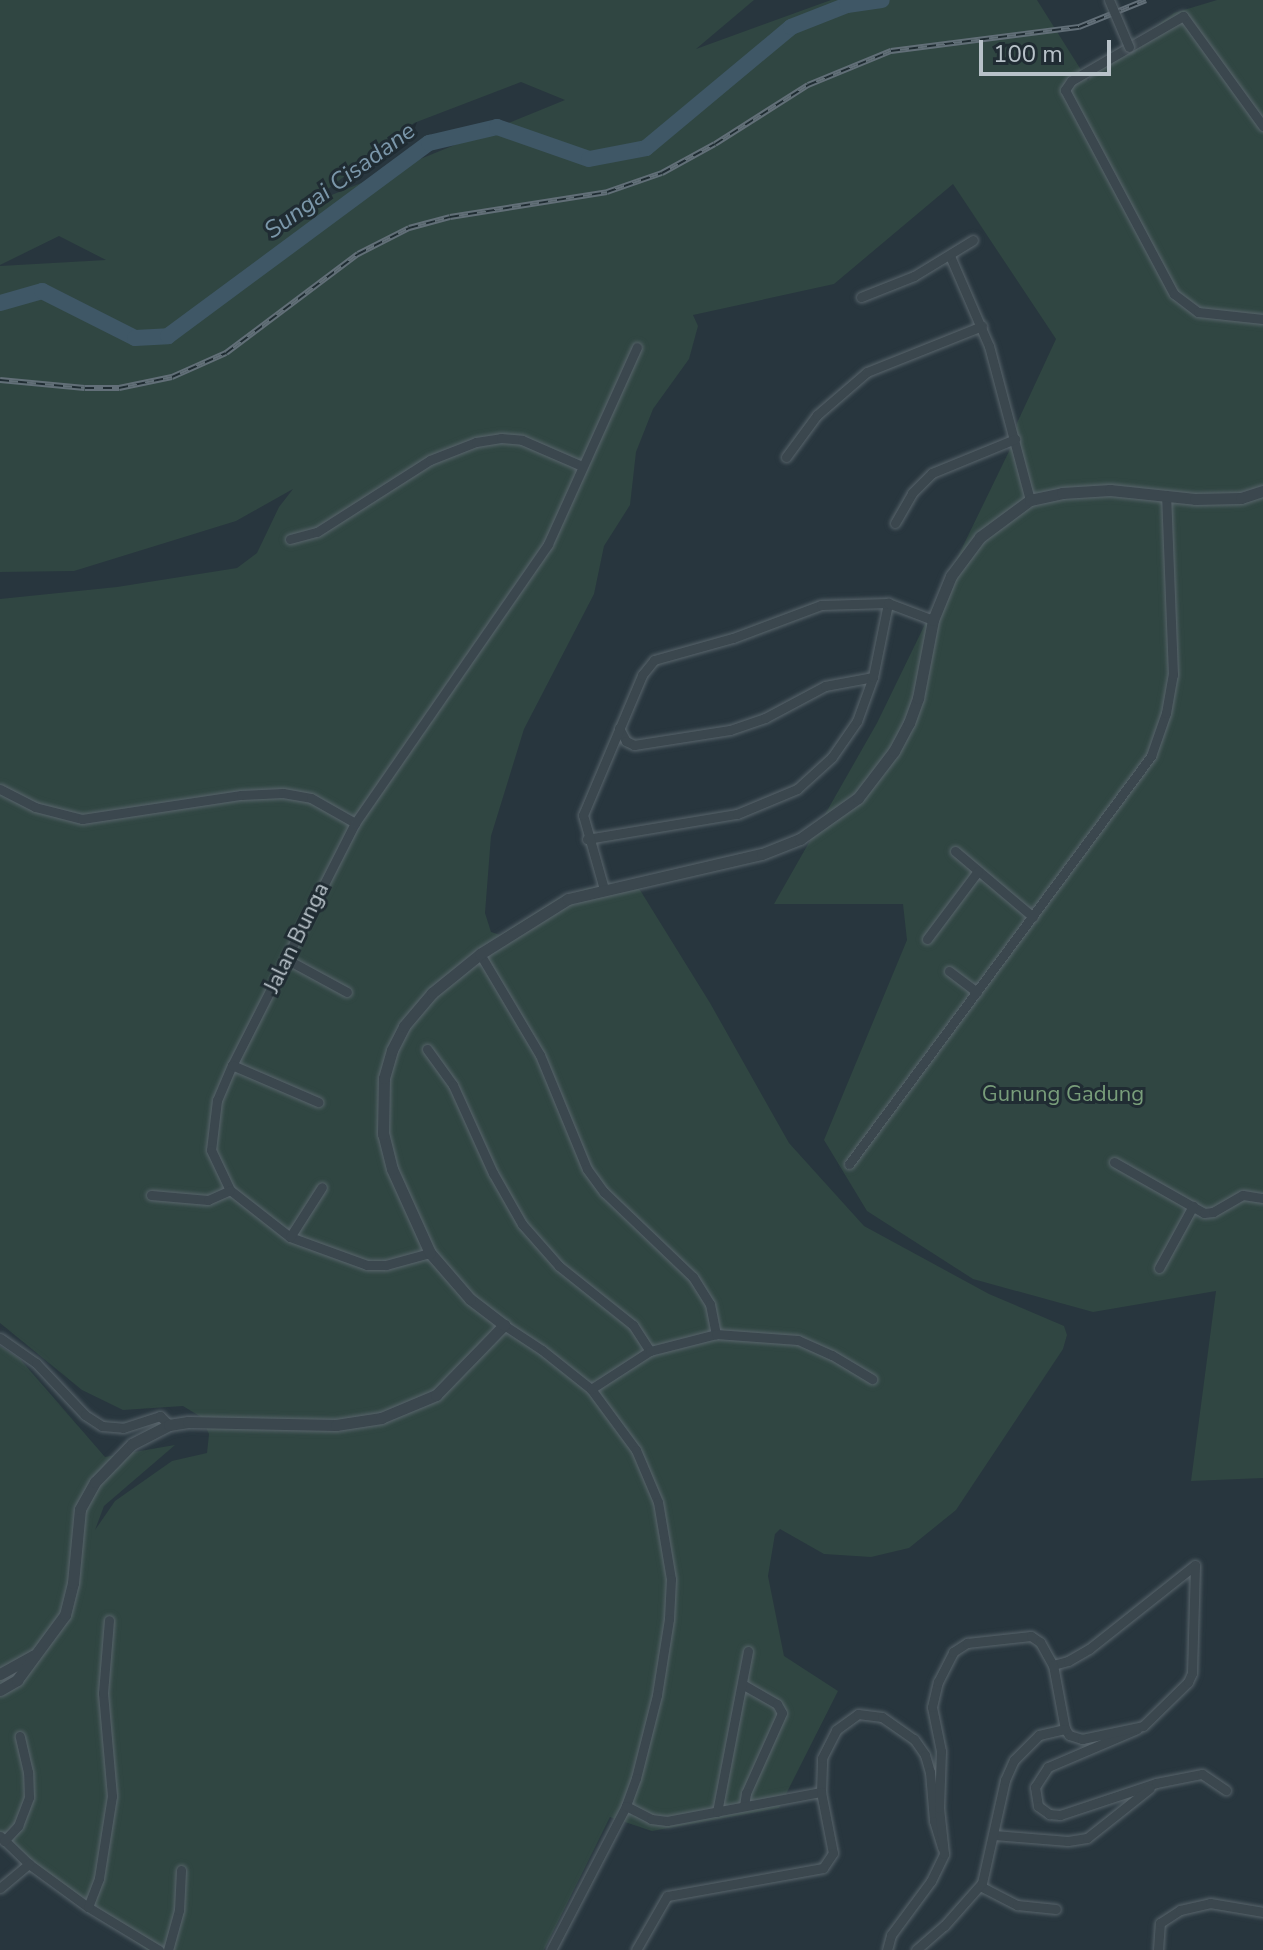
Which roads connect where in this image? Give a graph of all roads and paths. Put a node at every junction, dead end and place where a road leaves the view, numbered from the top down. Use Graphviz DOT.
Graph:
graph roads {
  1 [pos="1109,0"];
  2 [pos="1129,47"];
  3 [pos="1263,126"];
  4 [pos="973,240"];
  5 [pos="950,256"];
  6 [pos="861,297"];
  7 [pos="1263,319"];
  8 [pos="982,326"];
  9 [pos="637,347"];
  10 [pos="1015,439"];
  11 [pos="786,457"];
  12 [pos="582,466"];
  13 [pos="1263,491"];
  14 [pos="1166,495"];
  15 [pos="1030,500"];
  16 [pos="895,523"];
  17 [pos="290,539"];
  18 [pos="888,603"];
  19 [pos="933,620"];
  20 [pos="873,677"];
  21 [pos="619,728"];
  22 [pos="0,789"];
  23 [pos="355,823"];
  24 [pos="587,839"];
  25 [pos="955,851"];
  26 [pos="978,871"];
  27 [pos="604,889"];
  28 [pos="1033,917"];
  29 [pos="927,939"];
  30 [pos="480,954"];
  31 [pos="288,960"];
  32 [pos="949,971"];
  33 [pos="347,992"];
  34 [pos="977,992"];
  35 [pos="427,1049"];
  36 [pos="232,1065"];
  37 [pos="318,1102"];
  38 [pos="1114,1162"];
  39 [pos="849,1164"];
  40 [pos="322,1187"];
  41 [pos="230,1190"];
  42 [pos="151,1195"];
  43 [pos="1263,1198"];
  44 [pos="1193,1206"];
  45 [pos="290,1237"];
  46 [pos="430,1253"];
  47 [pos="1159,1268"];
  48 [pos="504,1325"];
  49 [pos="716,1334"];
  50 [pos="0,1338"];
  51 [pos="650,1351"];
  52 [pos="872,1379"];
  53 [pos="591,1389"];
  54 [pos="169,1425"];
  55 [pos="109,1620"];
  56 [pos="748,1651"];
  57 [pos="34,1656"];
  58 [pos="1053,1665"];
  59 [pos="0,1674"];
  60 [pos="742,1684"];
  61 [pos="0,1690"];
  62 [pos="1143,1726"];
  63 [pos="1065,1729"];
  64 [pos="20,1736"];
  65 [pos="1156,1783"];
  66 [pos="1226,1790"];
  67 [pos="821,1792"];
  68 [pos="626,1806"];
  69 [pos="744,1806"];
  70 [pos="717,1812"];
  71 [pos="994,1835"];
  72 [pos="2,1838"];
  73 [pos="944,1854"];
  74 [pos="29,1864"];
  75 [pos="181,1870"];
  76 [pos="980,1886"];
  77 [pos="0,1888"];
  78 [pos="88,1907"];
  79 [pos="1056,1909"];
  80 [pos="1263,1912"];
  81 [pos="159,1950"];
  82 [pos="168,1950"];
  83 [pos="551,1950"];
  84 [pos="636,1950"];
  85 [pos="887,1950"];
  86 [pos="916,1950"];
  87 [pos="1158,1950"];
  1 -- 2 [label="street, bridge"];
  2 -- 3 [label="street"];
  2 -- 7 [label="street"];
  4 -- 5 [label="street"];
  5 -- 6 [label="street"];
  5 -- 8 [label="street"];
  8 -- 10 [label="street"];
  8 -- 11 [label="street"];
  9 -- 12 [label="street, Jalan Bunga"];
  10 -- 15 [label="street"];
  10 -- 16 [label="street"];
  12 -- 17 [label="street"];
  12 -- 23 [label="street, Jalan Bunga"];
  13 -- 14 [label="street"];
  14 -- 15 [label="street"];
  14 -- 28 [label="street"];
  15 -- 19 [label="street"];
  18 -- 19 [label="street"];
  18 -- 20 [label="street"];
  18 -- 21 [label="street"];
  19 -- 27 [label="street"];
  20 -- 21 [label="street"];
  20 -- 24 [label="street"];
  21 -- 24 [label="street"];
  22 -- 23 [label="street"];
  23 -- 31 [label="street, Jalan Bunga"];
  24 -- 27 [label="street"];
  25 -- 26 [label="street"];
  26 -- 28 [label="street"];
  26 -- 29 [label="street"];
  27 -- 30 [label="street"];
  28 -- 34 [label="street"];
  30 -- 46 [label="street"];
  30 -- 49 [label="street"];
  31 -- 33 [label="street"];
  31 -- 36 [label="street, Jalan Bunga"];
  32 -- 34 [label="street"];
  34 -- 39 [label="street"];
  35 -- 51 [label="street"];
  36 -- 37 [label="street"];
  36 -- 41 [label="street, Jalan Bunga"];
  38 -- 44 [label="street"];
  40 -- 45 [label="street"];
  41 -- 42 [label="street"];
  41 -- 45 [label="street, Jalan Bunga"];
  43 -- 44 [label="street"];
  44 -- 47 [label="street"];
  45 -- 46 [label="street, Jalan Bunga"];
  46 -- 48 [label="street"];
  48 -- 53 [label="street"];
  48 -- 54 [label="street"];
  49 -- 51 [label="street"];
  49 -- 52 [label="street"];
  50 -- 54 [label="street"];
  51 -- 53 [label="street"];
  53 -- 68 [label="street"];
  54 -- 57 [label="street"];
  55 -- 78 [label="street"];
  56 -- 60 [label="street"];
  57 -- 59 [label="street"];
  57 -- 61 [label="street"];
  58 -- 62 [label="street"];
  58 -- 63 [label="street"];
  58 -- 73 [label="street"];
  60 -- 69 [label="street"];
  60 -- 70 [label="street"];
  62 -- 63 [label="street"];
  62 -- 65 [label="street"];
  63 -- 71 [label="street"];
  64 -- 72 [label="street"];
  65 -- 66 [label="street"];
  65 -- 71 [label="street"];
  67 -- 69 [label="street"];
  67 -- 73 [label="street"];
  67 -- 84 [label="street"];
  68 -- 70 [label="street"];
  68 -- 83 [label="street"];
  69 -- 70 [label="street"];
  71 -- 76 [label="street"];
  72 -- 74 [label="street"];
  73 -- 85 [label="street"];
  74 -- 77 [label="street"];
  74 -- 78 [label="street"];
  75 -- 82 [label="street"];
  76 -- 79 [label="street"];
  76 -- 86 [label="street"];
  78 -- 81 [label="street"];
  80 -- 87 [label="street"];
}
